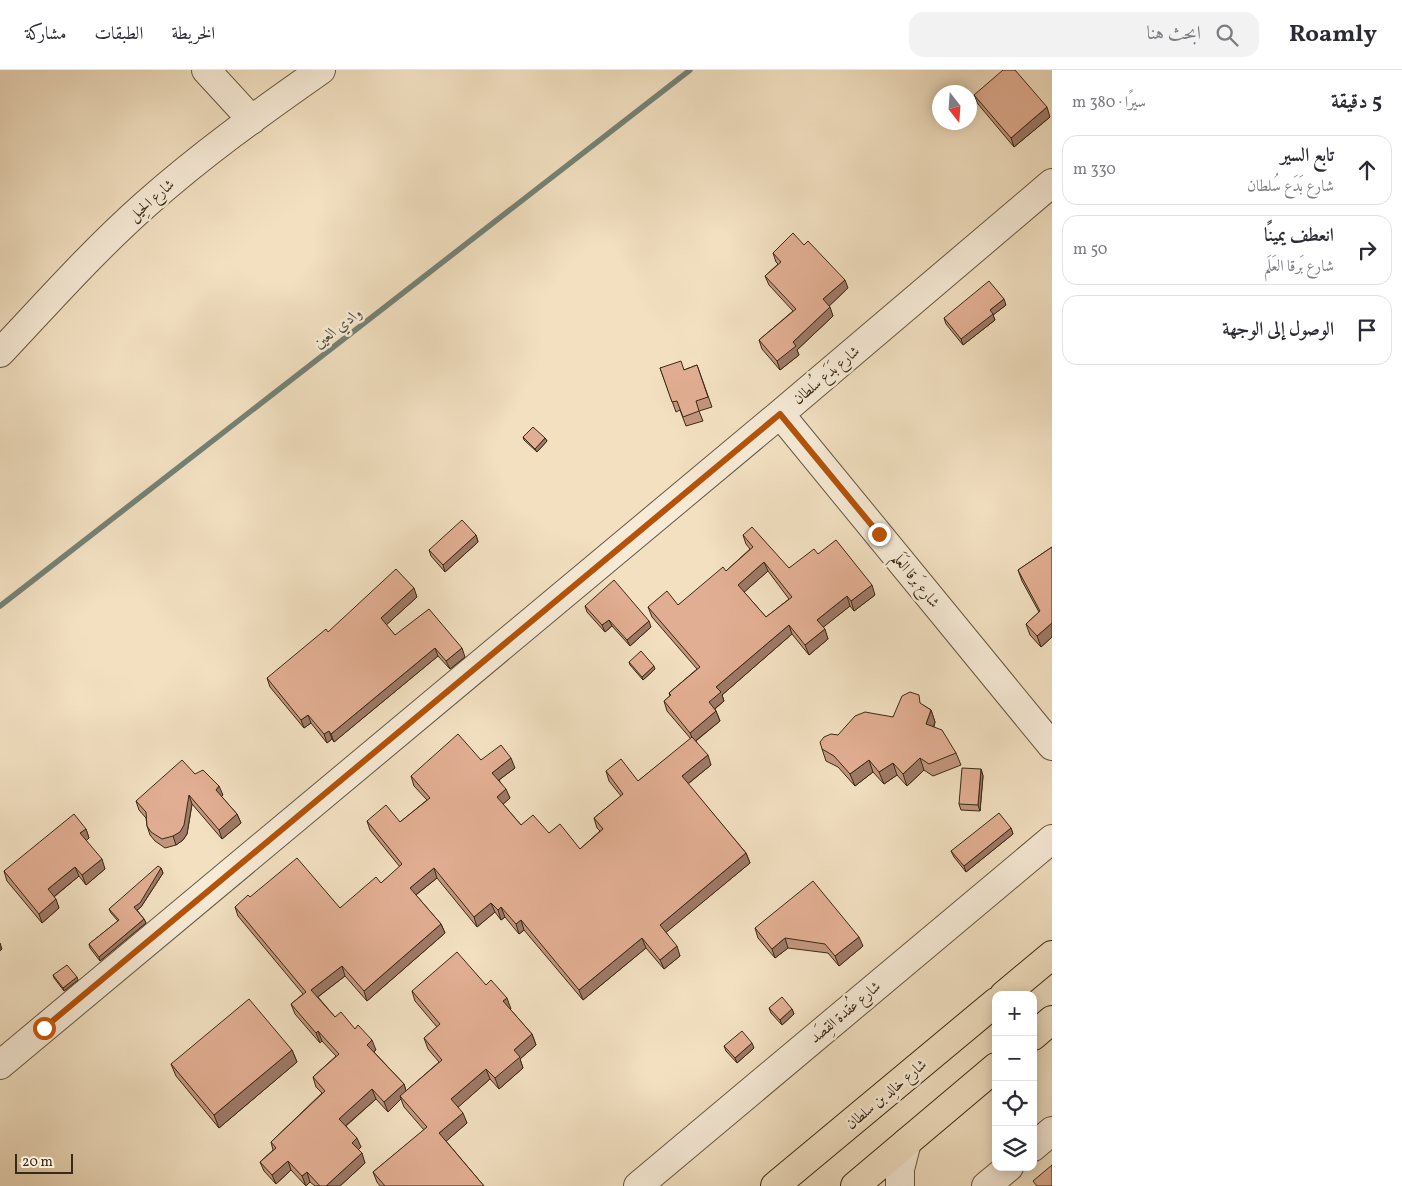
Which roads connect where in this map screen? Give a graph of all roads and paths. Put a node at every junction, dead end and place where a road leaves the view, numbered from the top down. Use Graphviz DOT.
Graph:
graph roads {
  1 [pos="206,70"];
  2 [pos="321,70"];
  3 [pos="252,120"];
  4 [pos="1052,183"];
  5 [pos="0,353"];
  6 [pos="780,414"];
  7 [pos="1052,746"];
  8 [pos="1052,839"];
  9 [pos="1052,955"];
  10 [pos="1009,991"];
  11 [pos="992,1005"];
  12 [pos="1052,1020"];
  13 [pos="1037,1033"];
  14 [pos="0,1065"];
  15 [pos="992,1070"];
  16 [pos="1052,1131"];
  17 [pos="907,1142"];
  18 [pos="1037,1143"];
  19 [pos="1004,1171"];
  20 [pos="638,1186"];
  21 [pos="775,1186"];
  22 [pos="855,1186"];
  23 [pos="900,1186"];
  24 [pos="986,1186"];
  1 -- 3 [label="street"];
  2 -- 3 [label="street, شارع الحِيل"];
  3 -- 5 [label="street, شارع الحِيل"];
  4 -- 6 [label="street, شارع بَدَع سُلطان"];
  6 -- 7 [label="street, شارع بَرقا العَلَم"];
  6 -- 14 [label="street, شارع بَدَع سُلطان"];
  8 -- 20 [label="street, شارع عُقدة القِصَد"];
  9 -- 10 [label="main road"];
  11 -- 21 [label="main road, شارع خالِد بن سلطان"];
  12 -- 13 [label="main road"];
  15 -- 17 [label="main road"];
  16 -- 18 [label="street"];
  17 -- 22 [label="main road"];
  17 -- 23 [label="street"];
  19 -- 24 [label="street"];
}
